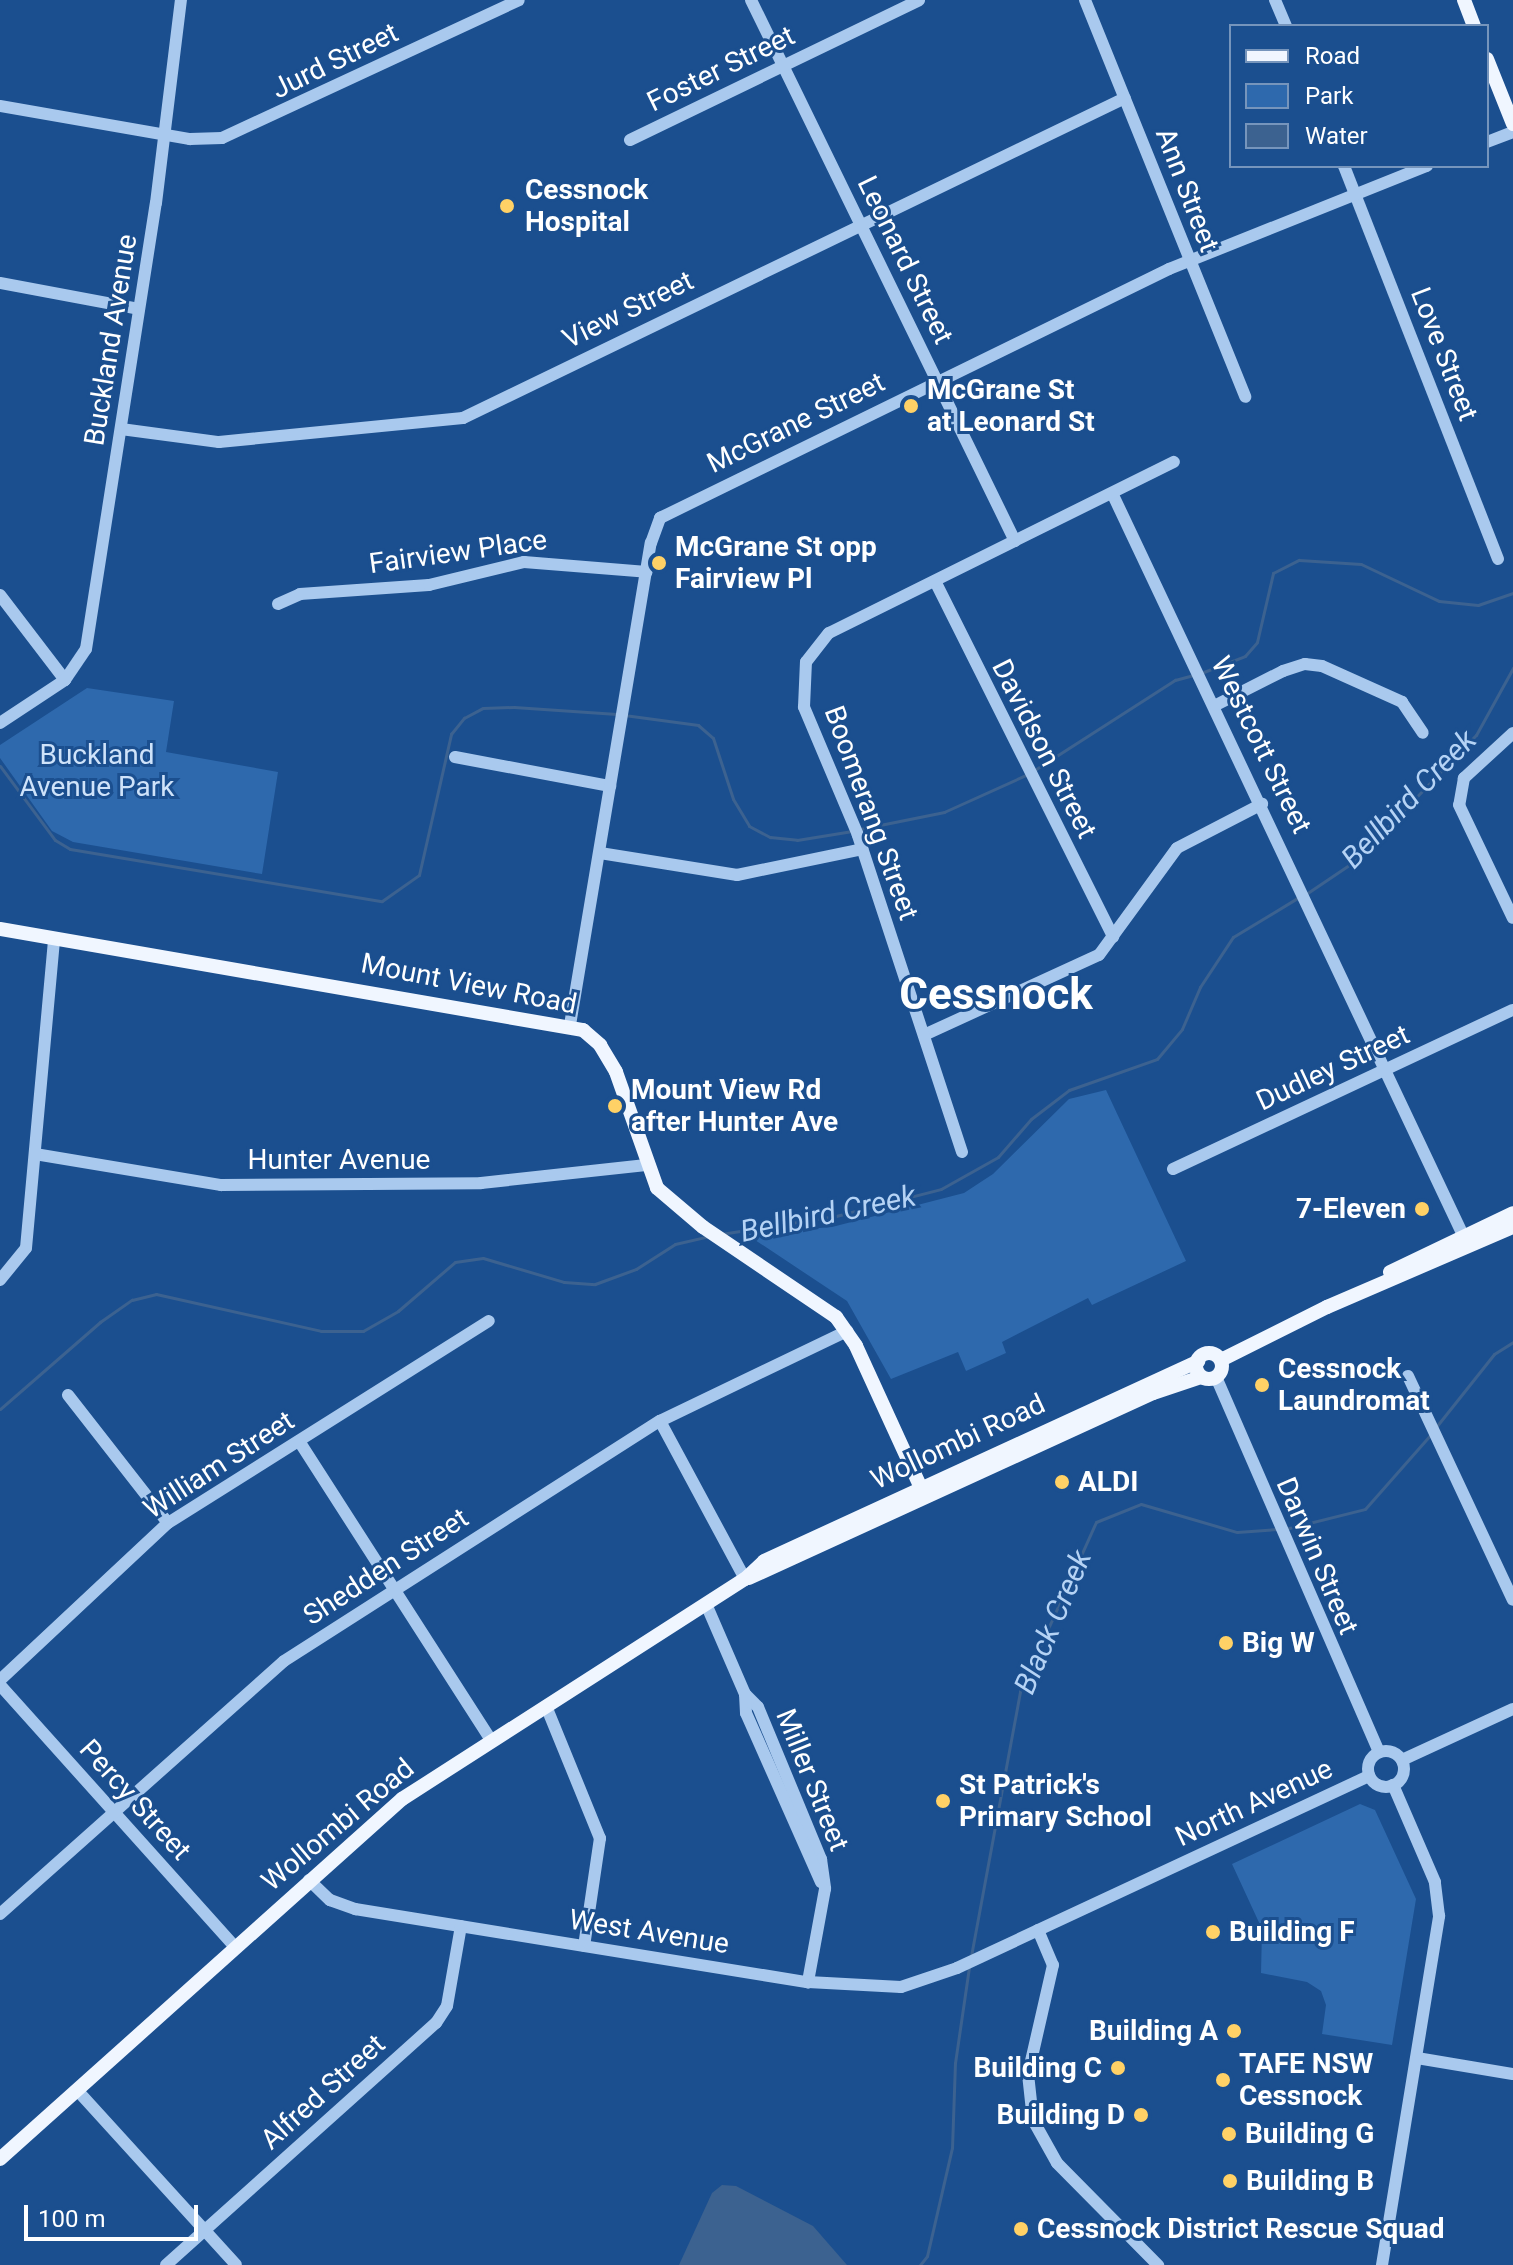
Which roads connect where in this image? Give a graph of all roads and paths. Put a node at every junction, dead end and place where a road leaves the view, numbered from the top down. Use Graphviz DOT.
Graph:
graph roads {
  1 [pos="181,0"];
  2 [pos="519,0"];
  3 [pos="751,0"];
  4 [pos="919,0"];
  5 [pos="1085,0"];
  6 [pos="1275,0"];
  7 [pos="1464,0"];
  8 [pos="1285,24"];
  9 [pos="1473,24"];
  10 [pos="1489,64"];
  11 [pos="783,66"];
  12 [pos="1125,98"];
  13 [pos="0,106"];
  14 [pos="1513,124"];
  15 [pos="166,132"];
  16 [pos="1513,132"];
  17 [pos="630,140"];
  18 [pos="1489,141"];
  19 [pos="1345,168"];
  20 [pos="1422,168"];
  21 [pos="1356,194"];
  22 [pos="862,223"];
  23 [pos="1189,260"];
  24 [pos="0,283"];
  25 [pos="139,309"];
  26 [pos="937,381"];
  27 [pos="1245,397"];
  28 [pos="121,429"];
  29 [pos="1174,462"];
  30 [pos="1113,495"];
  31 [pos="1015,541"];
  32 [pos="1498,559"];
  33 [pos="647,572"];
  34 [pos="935,581"];
  35 [pos="0,595"];
  36 [pos="278,604"];
  37 [pos="65,680"];
  38 [pos="1216,705"];
  39 [pos="0,723"];
  40 [pos="1423,733"];
  41 [pos="1513,733"];
  42 [pos="455,757"];
  43 [pos="610,786"];
  44 [pos="1262,804"];
  45 [pos="862,849"];
  46 [pos="600,853"];
  47 [pos="1512,915"];
  48 [pos="0,929"];
  49 [pos="1113,937"];
  50 [pos="54,938"];
  51 [pos="1513,1010"];
  52 [pos="570,1025"];
  53 [pos="924,1035"];
  54 [pos="1387,1069"];
  55 [pos="962,1152"];
  56 [pos="35,1154"];
  57 [pos="646,1165"];
  58 [pos="1173,1169"];
  59 [pos="1513,1213"];
  60 [pos="1513,1227"];
  61 [pos="1463,1235"];
  62 [pos="1495,1235"];
  63 [pos="1442,1258"];
  64 [pos="0,1280"];
  65 [pos="1327,1307"];
  66 [pos="489,1321"];
  67 [pos="847,1331"];
  68 [pos="1221,1360"];
  69 [pos="1198,1361"];
  70 [pos="1408,1376"];
  71 [pos="1209,1377"];
  72 [pos="68,1395"];
  73 [pos="660,1421"];
  74 [pos="299,1441"];
  75 [pos="975,1474"];
  76 [pos="921,1488"];
  77 [pos="881,1519"];
  78 [pos="168,1523"];
  79 [pos="745,1579"];
  80 [pos="394,1590"];
  81 [pos="1513,1600"];
  82 [pos="706,1604"];
  83 [pos="0,1683"];
  84 [pos="546,1706"];
  85 [pos="1513,1709"];
  86 [pos="491,1740"];
  87 [pos="1379,1752"];
  88 [pos="1402,1760"];
  89 [pos="1369,1776"];
  90 [pos="1393,1785"];
  91 [pos="113,1812"];
  92 [pos="309,1880"];
  93 [pos="0,1914"];
  94 [pos="461,1926"];
  95 [pos="1038,1930"];
  96 [pos="584,1946"];
  97 [pos="235,1947"];
  98 [pos="986,1954"];
  99 [pos="808,1982"];
  100 [pos="1417,2058"];
  101 [pos="1513,2074"];
  102 [pos="77,2090"];
  103 [pos="0,2159"];
  104 [pos="205,2230"];
  105 [pos="166,2265"];
  106 [pos="236,2265"];
  107 [pos="1158,2265"];
  108 [pos="1382,2265"];
  1 -- 15 [label="street, Buckland Avenue"];
  2 -- 15 [label="street, Jurd Street"];
  3 -- 11 [label="street, Leonard Street"];
  4 -- 11 [label="street, Foster Street"];
  5 -- 12 [label="street, Ann Street"];
  6 -- 8 [label="street"];
  7 -- 9 [label="main road"];
  10 -- 14 [label="main road"];
  11 -- 17 [label="street, Foster Street"];
  11 -- 22 [label="street, Leonard Street"];
  12 -- 22 [label="street, View Street"];
  12 -- 23 [label="street, Ann Street"];
  13 -- 15 [label="street, Jurd Street"];
  15 -- 25 [label="street, Buckland Avenue"];
  16 -- 18 [label="street"];
  19 -- 21 [label="street, Love Street"];
  20 -- 21 [label="street, McGrane Street"];
  21 -- 23 [label="street, McGrane Street"];
  21 -- 32 [label="street, Love Street"];
  22 -- 26 [label="street, Leonard Street"];
  22 -- 28 [label="street, View Street"];
  23 -- 26 [label="street, McGrane Street"];
  23 -- 27 [label="street, Ann Street"];
  24 -- 25 [label="street"];
  25 -- 28 [label="street, Buckland Avenue"];
  26 -- 31 [label="street, Leonard Street"];
  26 -- 33 [label="street, McGrane Street"];
  28 -- 37 [label="street, Buckland Avenue"];
  29 -- 30 [label="street, Boomerang Street"];
  30 -- 31 [label="street, Boomerang Street"];
  30 -- 38 [label="street, Westcott Street"];
  31 -- 34 [label="street, Boomerang Street"];
  33 -- 36 [label="street, Fairview Place"];
  33 -- 43 [label="street, McGrane Street"];
  34 -- 45 [label="street, Boomerang Street"];
  34 -- 49 [label="street, Davidson Street"];
  35 -- 37 [label="street"];
  37 -- 39 [label="street"];
  38 -- 40 [label="street"];
  38 -- 44 [label="street, Westcott Street"];
  41 -- 47 [label="street"];
  42 -- 43 [label="street"];
  43 -- 46 [label="street, McGrane Street"];
  44 -- 49 [label="street"];
  44 -- 54 [label="street, Westcott Street"];
  45 -- 46 [label="street"];
  45 -- 53 [label="street, Boomerang Street"];
  46 -- 52 [label="street, McGrane Street"];
  48 -- 50 [label="main road, Mount View Road"];
  49 -- 53 [label="street"];
  50 -- 52 [label="main road, Mount View Road"];
  50 -- 56 [label="street"];
  51 -- 54 [label="street, Dudley Street"];
  52 -- 57 [label="main road, Mount View Road"];
  53 -- 55 [label="street, Boomerang Street"];
  54 -- 58 [label="street, Dudley Street"];
  54 -- 61 [label="street, Westcott Street"];
  56 -- 57 [label="street, Hunter Avenue"];
  56 -- 64 [label="street"];
  57 -- 67 [label="main road, Mount View Road"];
  59 -- 61 [label="main road"];
  60 -- 62 [label="main road"];
  61 -- 62 [label="main road"];
  61 -- 63 [label="main road"];
  61 -- 65 [label="main road"];
  62 -- 63 [label="main road"];
  63 -- 65 [label="main road"];
  65 -- 68 [label="main road"];
  66 -- 74 [label="street, William Street"];
  67 -- 73 [label="street, Shedden Street"];
  67 -- 76 [label="main road, Mount View Road"];
  68 -- 69 [label="main road"];
  68 -- 71 [label="main road"];
  69 -- 71 [label="main road"];
  69 -- 76 [label="main road, Wollombi Road"];
  70 -- 81 [label="street"];
  71 -- 75 [label="main road, Wollombi Road"];
  71 -- 87 [label="street, Darwin Street"];
  72 -- 78 [label="street"];
  73 -- 79 [label="street"];
  73 -- 80 [label="street, Shedden Street"];
  74 -- 78 [label="street, William Street"];
  74 -- 80 [label="street"];
  75 -- 76 [label="main road"];
  75 -- 77 [label="main road, Wollombi Road"];
  76 -- 77 [label="main road"];
  76 -- 79 [label="main road, Wollombi Road"];
  77 -- 79 [label="main road, Wollombi Road"];
  78 -- 83 [label="street, William Street"];
  79 -- 82 [label="main road, Wollombi Road"];
  80 -- 86 [label="street"];
  80 -- 91 [label="street, Shedden Street"];
  82 -- 84 [label="main road, Wollombi Road"];
  82 -- 99 [label="street, Miller Street"];
  83 -- 91 [label="street, Percy Street"];
  84 -- 86 [label="main road, Wollombi Road"];
  84 -- 96 [label="street"];
  85 -- 88 [label="street"];
  86 -- 92 [label="main road, Wollombi Road"];
  87 -- 88 [label="street"];
  87 -- 89 [label="street"];
  88 -- 90 [label="street"];
  89 -- 90 [label="street"];
  89 -- 95 [label="street, North Avenue"];
  90 -- 100 [label="street"];
  91 -- 93 [label="street, Shedden Street"];
  91 -- 97 [label="street, Percy Street"];
  92 -- 94 [label="street, West Avenue"];
  92 -- 97 [label="main road, Wollombi Road"];
  94 -- 96 [label="street, West Avenue"];
  94 -- 104 [label="street, Alfred Street"];
  95 -- 98 [label="street, North Avenue"];
  95 -- 107 [label="street"];
  96 -- 99 [label="street, West Avenue"];
  97 -- 102 [label="main road, Wollombi Road"];
  98 -- 99 [label="street, West Avenue"];
  100 -- 101 [label="street"];
  100 -- 108 [label="street"];
  102 -- 103 [label="main road, Wollombi Road"];
  102 -- 104 [label="street"];
  104 -- 105 [label="street, Alfred Street"];
  104 -- 106 [label="street"];
}
